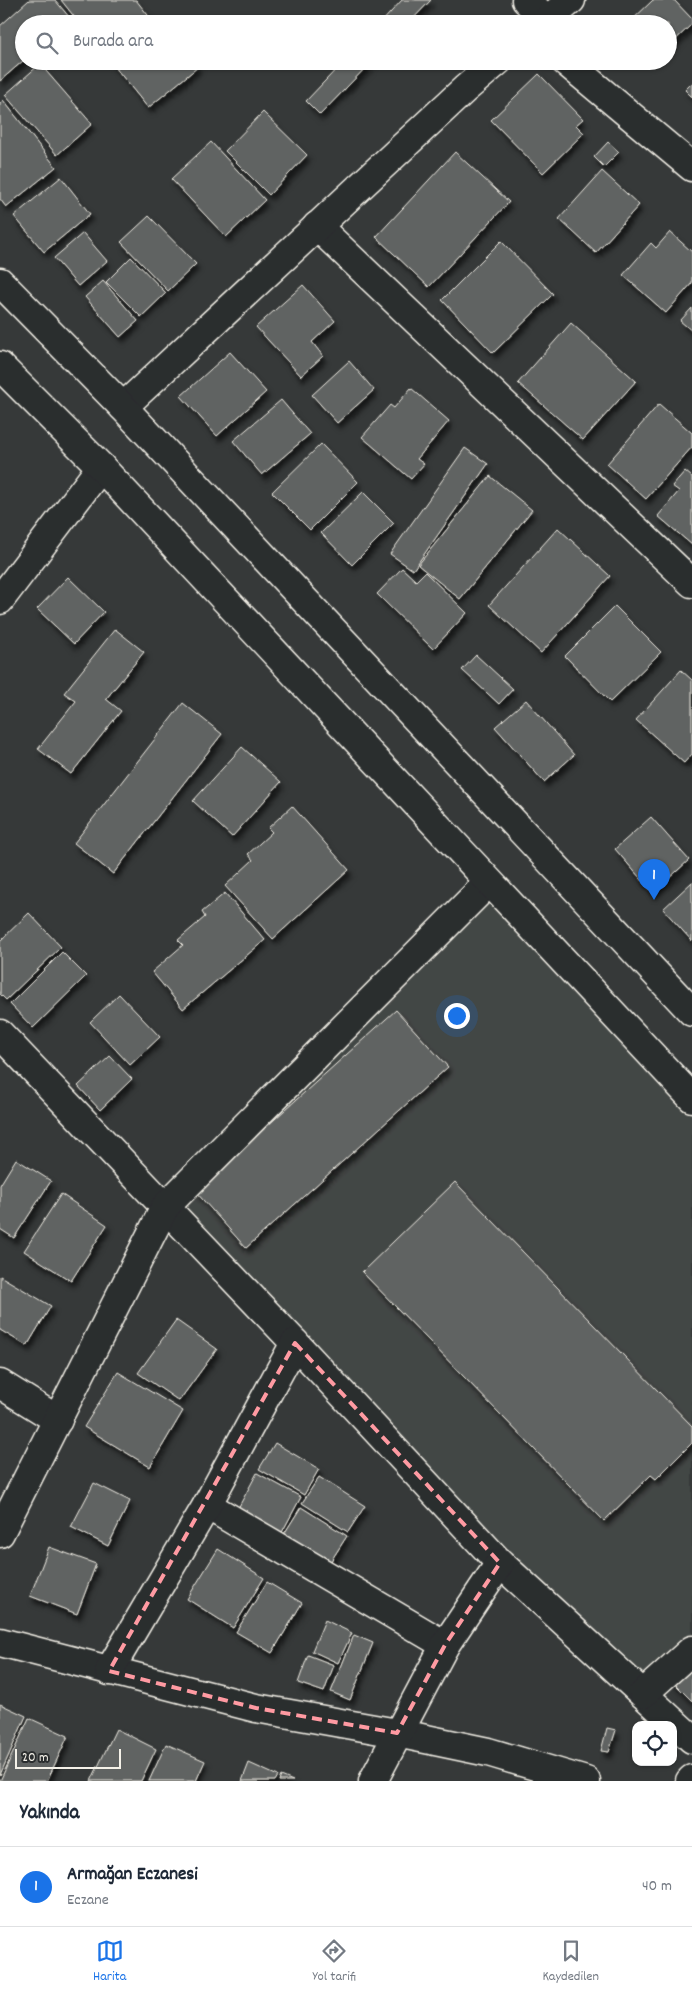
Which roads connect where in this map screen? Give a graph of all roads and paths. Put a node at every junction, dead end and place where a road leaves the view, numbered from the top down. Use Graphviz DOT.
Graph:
graph roads {
  1 [pos="526,0"];
  2 [pos="571,0"];
  3 [pos="539,15"];
  4 [pos="553,15"];
  5 [pos="487,70"];
  6 [pos="576,70"];
  7 [pos="692,166"];
  8 [pos="317,226"];
  9 [pos="0,282"];
  10 [pos="0,366"];
  11 [pos="123,407"];
  12 [pos="101,467"];
  13 [pos="692,583"];
  14 [pos="0,600"];
  15 [pos="489,882"];
  16 [pos="692,1012"];
  17 [pos="0,1034"];
  18 [pos="692,1098"];
  19 [pos="165,1207"];
  20 [pos="295,1343"];
  21 [pos="0,1384"];
  22 [pos="58,1420"];
  23 [pos="206,1505"];
  24 [pos="0,1533"];
  25 [pos="500,1563"];
  26 [pos="0,1642"];
  27 [pos="445,1645"];
  28 [pos="692,1650"];
  29 [pos="109,1671"];
  30 [pos="643,1694"];
  31 [pos="397,1733"];
  32 [pos="692,1739"];
  33 [pos="373,1781"];
  34 [pos="586,1781"];
  1 -- 3 [label="street"];
  2 -- 4 [label="street"];
  5 -- 8 [label="street"];
  6 -- 7 [label="street"];
  8 -- 11 [label="street"];
  8 -- 13 [label="street"];
  9 -- 11 [label="street"];
  10 -- 12 [label="street"];
  11 -- 16 [label="street"];
  12 -- 14 [label="street"];
  12 -- 15 [label="street"];
  15 -- 18 [label="street"];
  15 -- 19 [label="street"];
  17 -- 19 [label="street"];
  19 -- 20 [label="street"];
  19 -- 22 [label="street"];
  20 -- 23 [label="street"];
  20 -- 25 [label="street"];
  21 -- 22 [label="street"];
  22 -- 24 [label="street"];
  23 -- 27 [label="street"];
  23 -- 29 [label="street"];
  25 -- 27 [label="street"];
  25 -- 30 [label="street"];
  26 -- 29 [label="street"];
  27 -- 31 [label="street"];
  28 -- 30 [label="street"];
  29 -- 31 [label="street"];
  30 -- 32 [label="street"];
  31 -- 33 [label="street"];
  31 -- 34 [label="street"];
}
